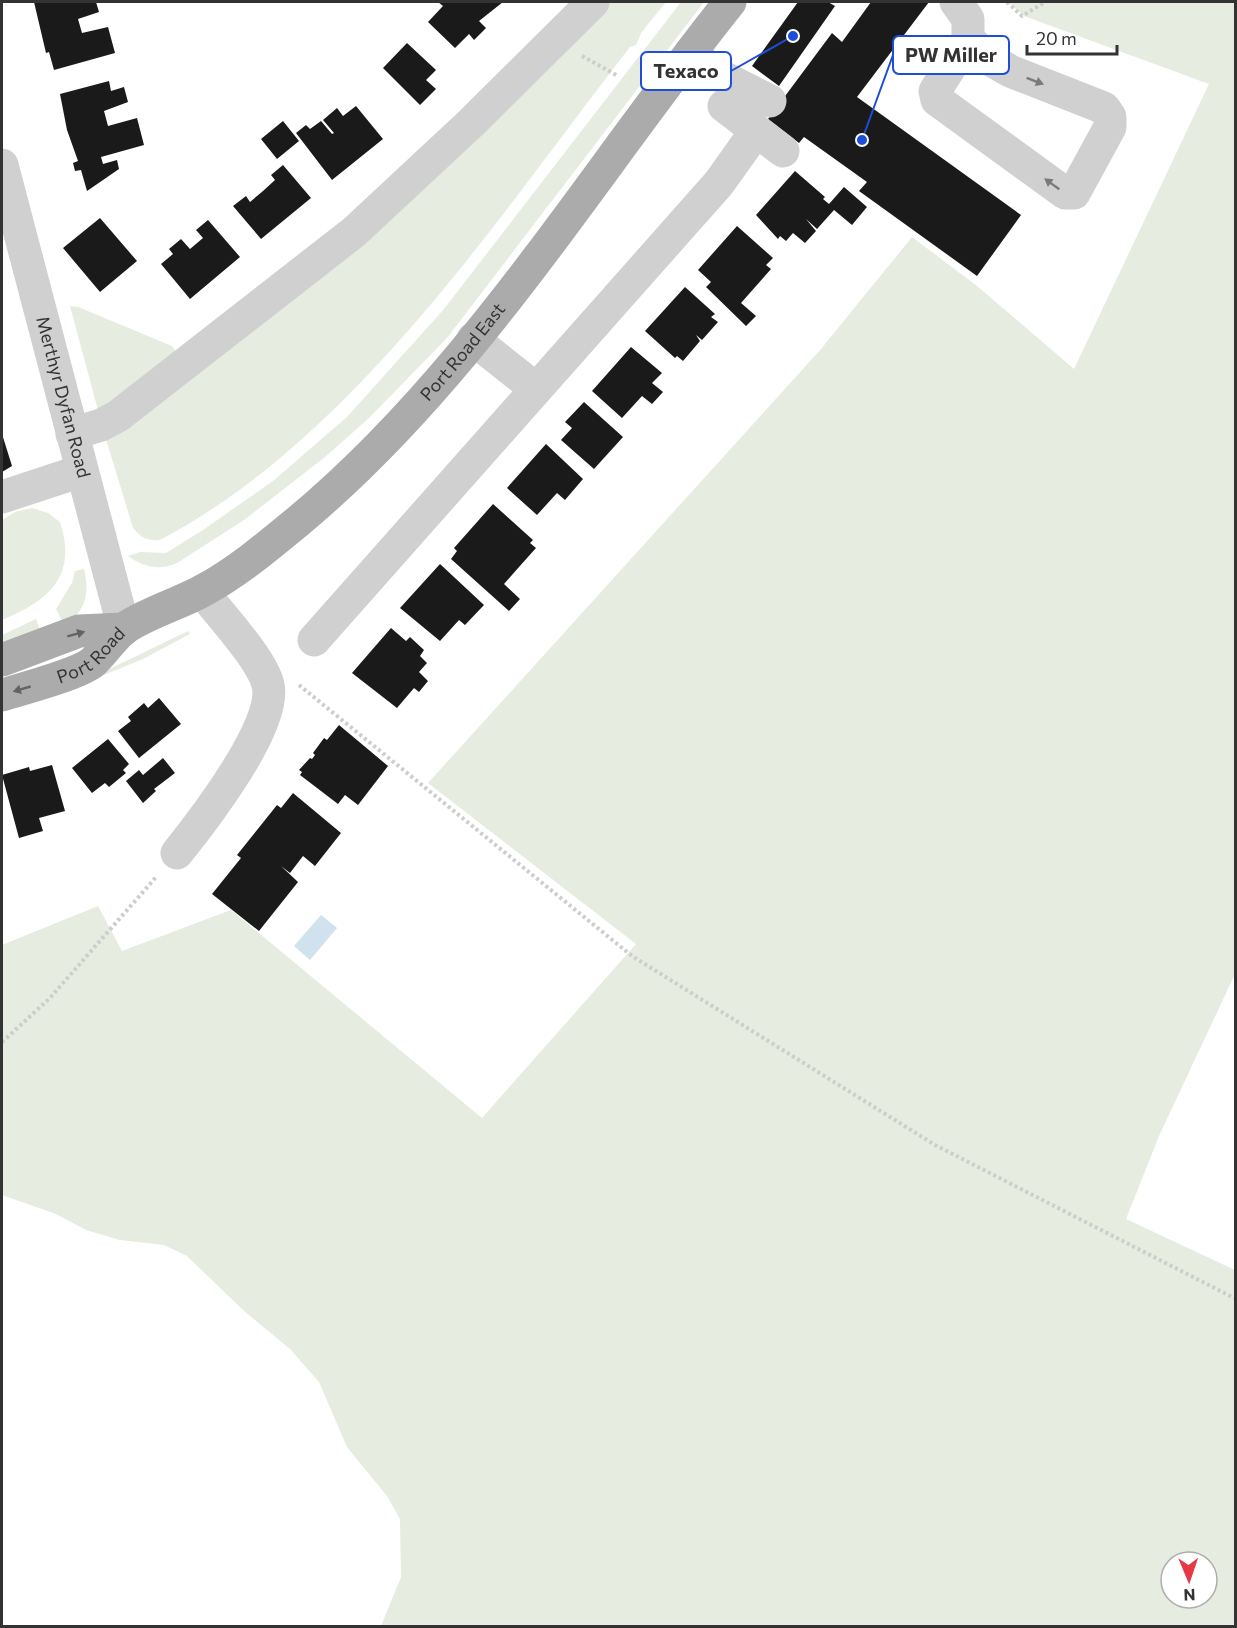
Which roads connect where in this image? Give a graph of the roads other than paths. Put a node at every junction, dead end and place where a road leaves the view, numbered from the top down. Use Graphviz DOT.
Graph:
graph roads {
  1 [pos="592,2"];
  2 [pos="730,2"];
  3 [pos="956,2"];
  4 [pos="968,39"];
  5 [pos="691,52"];
  6 [pos="770,101"];
  7 [pos="724,106"];
  8 [pos="756,131"];
  9 [pos="783,151"];
  10 [pos="2,165"];
  11 [pos="473,339"];
  12 [pos="536,389"];
  13 [pos="72,434"];
  14 [pos="81,471"];
  15 [pos="2,497"];
  16 [pos="202,591"];
  17 [pos="124,629"];
  18 [pos="315,640"];
  19 [pos="2,660"];
  20 [pos="2,695"];
  21 [pos="177,853"];
  1 -- 13 [label="street"];
  2 -- 5 [label="main road, Port Road East"];
  3 -- 4 [label="street"];
  4 -- 4 [label="street, one-way"];
  5 -- 6 [label="street"];
  5 -- 11 [label="main road, Port Road East"];
  7 -- 8 [label="street"];
  8 -- 9 [label="street"];
  8 -- 12 [label="street"];
  10 -- 13 [label="street, Merthyr Dyfan Road"];
  11 -- 12 [label="street"];
  11 -- 16 [label="main road, Port Road East"];
  12 -- 18 [label="street"];
  13 -- 14 [label="street, Merthyr Dyfan Road"];
  14 -- 15 [label="street"];
  14 -- 17 [label="street, Merthyr Dyfan Road"];
  16 -- 17 [label="main road, Port Road East"];
  16 -- 21 [label="street"];
  19 -- 17 [label="main road, Port Road, one-way"];
  17 -- 20 [label="main road, Port Road, one-way"];
}
